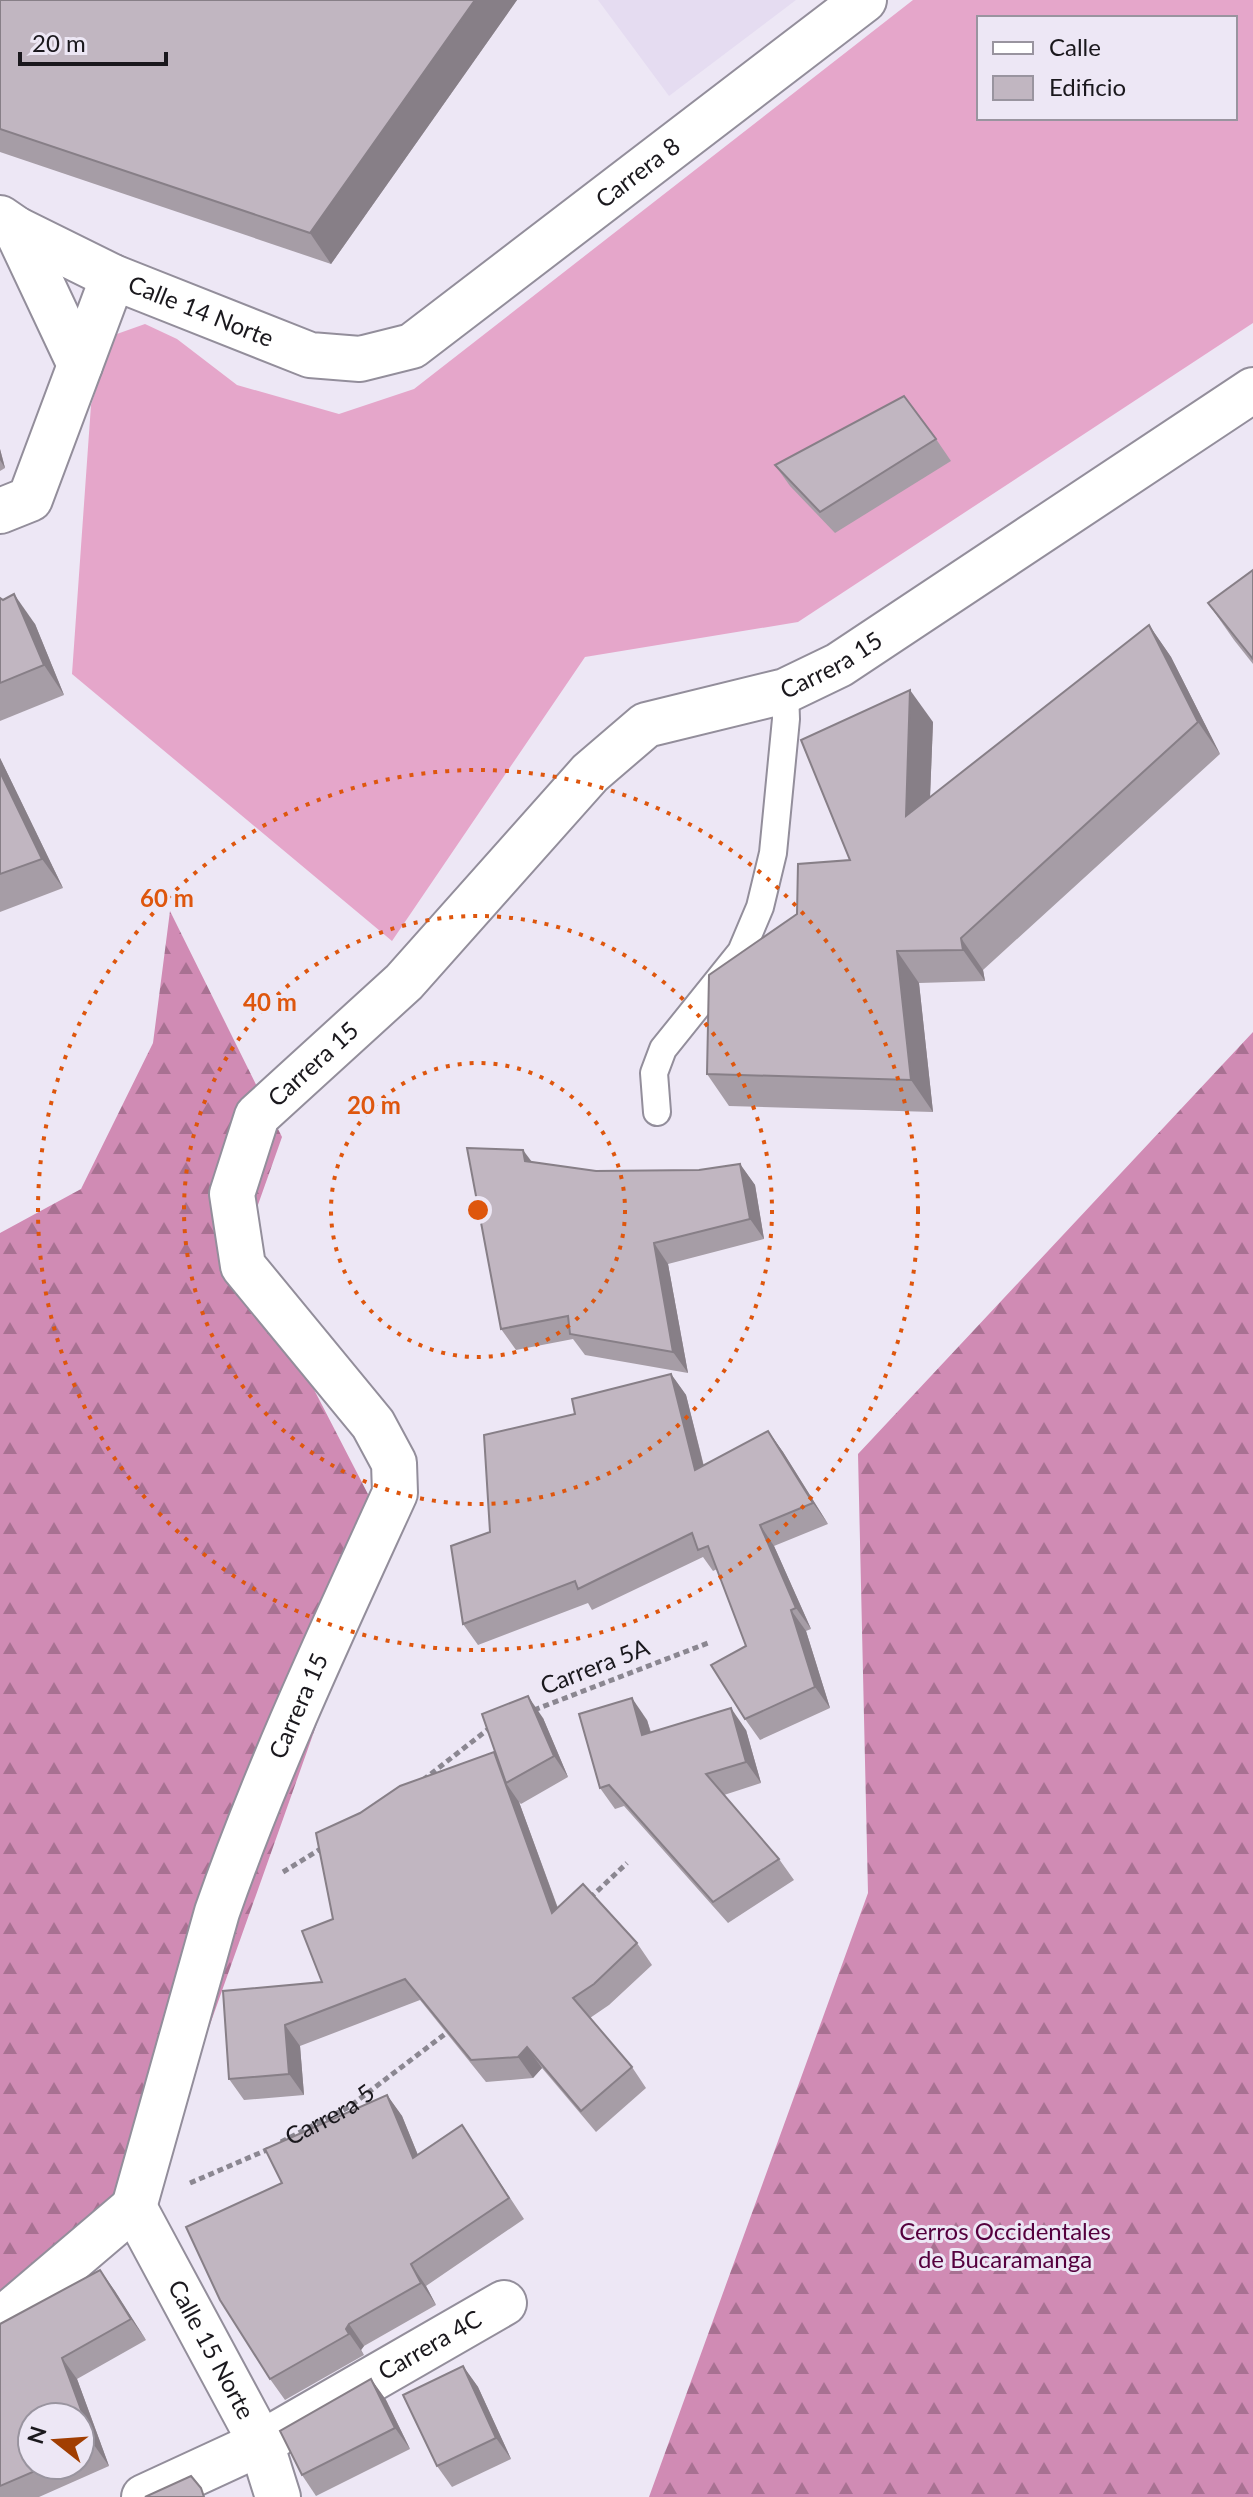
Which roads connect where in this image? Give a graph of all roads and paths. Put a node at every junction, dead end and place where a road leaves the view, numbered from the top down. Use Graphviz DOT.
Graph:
graph roads {
  1 [pos="864,0"];
  2 [pos="8,223"];
  3 [pos="113,277"];
  4 [pos="412,346"];
  5 [pos="80,365"];
  6 [pos="1253,390"];
  7 [pos="15,505"];
  8 [pos="785,691"];
  9 [pos="657,1112"];
  10 [pos="708,1643"];
  11 [pos="522,1714"];
  12 [pos="494,1725"];
  13 [pos="420,1782"];
  14 [pos="335,1840"];
  15 [pos="627,1863"];
  16 [pos="583,1905"];
  17 [pos="217,1912"];
  18 [pos="450,2031"];
  19 [pos="134,2207"];
  20 [pos="504,2303"];
  21 [pos="0,2321"];
  22 [pos="261,2443"];
  23 [pos="144,2497"];
  24 [pos="278,2497"];
  1 -- 4 [label="street, Carrera 8"];
  2 -- 3 [label="street, Calle 14 Norte"];
  2 -- 5 [label="street"];
  3 -- 4 [label="street, Calle 14 Norte"];
  3 -- 5 [label="street"];
  5 -- 7 [label="street"];
  6 -- 8 [label="street, Carrera 15"];
  8 -- 9 [label="lane"];
  8 -- 17 [label="street, Carrera 15"];
  10 -- 11 [label="path, Carrera 5A"];
  12 -- 13 [label="path"];
  14 -- 17 [label="path"];
  15 -- 16 [label="path"];
  17 -- 19 [label="street, Carrera 15"];
  18 -- 19 [label="path, Carrera 5"];
  19 -- 21 [label="street"];
  19 -- 22 [label="street, Calle 15 Norte"];
  20 -- 22 [label="street, Carrera 4C"];
  22 -- 23 [label="street, Carrera 4C"];
  22 -- 24 [label="street, Calle 15 Norte"];
}
